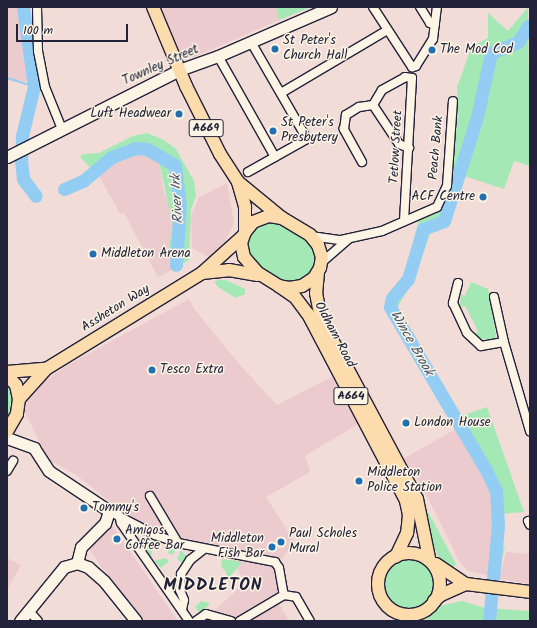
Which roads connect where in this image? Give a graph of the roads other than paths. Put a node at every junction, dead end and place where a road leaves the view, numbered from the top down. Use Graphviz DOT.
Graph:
graph roads {
  1 [pos="37,7"];
  2 [pos="153,7"];
  3 [pos="331,7"];
  4 [pos="373,7"];
  5 [pos="420,7"];
  6 [pos="437,7"];
  7 [pos="435,24"];
  8 [pos="386,31"];
  9 [pos="251,42"];
  10 [pos="218,56"];
  11 [pos="179,70"];
  12 [pos="281,93"];
  13 [pos="453,101"];
  14 [pos="373,105"];
  15 [pos="62,129"];
  16 [pos="409,148"];
  17 [pos="10,156"];
  18 [pos="275,157"];
  19 [pos="362,162"];
  20 [pos="248,172"];
  21 [pos="238,182"];
  22 [pos="282,218"];
  23 [pos="404,220"];
  24 [pos="244,234"];
  25 [pos="310,235"];
  26 [pos="351,237"];
  27 [pos="320,268"];
  28 [pos="202,273"];
  29 [pos="265,278"];
  30 [pos="458,283"];
  31 [pos="280,286"];
  32 [pos="494,297"];
  33 [pos="504,342"];
  34 [pos="46,369"];
  35 [pos="7,372"];
  36 [pos="7,376"];
  37 [pos="19,399"];
  38 [pos="10,426"];
  39 [pos="530,431"];
  40 [pos="7,438"];
  41 [pos="22,442"];
  42 [pos="13,461"];
  43 [pos="7,471"];
  44 [pos="150,496"];
  45 [pos="108,511"];
  46 [pos="119,515"];
  47 [pos="178,543"];
  48 [pos="203,550"];
  49 [pos="396,557"];
  50 [pos="432,560"];
  51 [pos="77,564"];
  52 [pos="466,584"];
  53 [pos="530,592"];
  54 [pos="284,595"];
  55 [pos="432,603"];
  56 [pos="384,606"];
  57 [pos="182,610"];
  58 [pos="28,612"];
  59 [pos="421,616"];
  60 [pos="20,621"];
  61 [pos="38,621"];
  62 [pos="136,621"];
  63 [pos="190,621"];
  64 [pos="196,621"];
  65 [pos="230,621"];
  66 [pos="240,621"];
  67 [pos="310,621"];
  68 [pos="395,621"];
  1 -- 15 [label="street"];
  2 -- 11 [label="main road, A669"];
  3 -- 9 [label="street, Townley Street"];
  4 -- 8 [label="street"];
  5 -- 7 [label="street"];
  6 -- 7 [label="street"];
  7 -- 8 [label="street"];
  8 -- 12 [label="street"];
  9 -- 10 [label="street, Townley Street"];
  9 -- 12 [label="street"];
  10 -- 11 [label="street, Townley Street"];
  10 -- 18 [label="street"];
  11 -- 15 [label="street, Townley Street"];
  11 -- 21 [label="main road, A669"];
  12 -- 18 [label="street"];
  13 -- 23 [label="street, Peach Bank"];
  14 -- 16 [label="street"];
  14 -- 16 [label="street, Tetlow Street"];
  14 -- 19 [label="street"];
  15 -- 17 [label="street, Townley Street"];
  16 -- 23 [label="street, Tetlow Street"];
  18 -- 20 [label="street"];
  21 -- 22 [label="main road"];
  21 -- 24 [label="main road"];
  22 -- 24 [label="main road, A664"];
  22 -- 25 [label="main road"];
  23 -- 26 [label="street, Peach Bank"];
  24 -- 28 [label="main road, Assheton Way / A664"];
  24 -- 29 [label="main road, A664"];
  25 -- 26 [label="street, Peach Bank"];
  25 -- 27 [label="main road, A664"];
  26 -- 27 [label="street"];
  27 -- 31 [label="main road, A664"];
  27 -- 50 [label="main road, Oldham Road / A664"];
  28 -- 29 [label="main road, Assheton Way / A664"];
  28 -- 34 [label="main road, Assheton Way / A664"];
  29 -- 31 [label="main road, A664"];
  30 -- 33 [label="street"];
  31 -- 49 [label="main road, Oldham Road / A664"];
  32 -- 33 [label="street"];
  33 -- 39 [label="street"];
  34 -- 35 [label="main road, Assheton Way / A664"];
  34 -- 37 [label="main road, Assheton Way / A664"];
  36 -- 37 [label="main road"];
  37 -- 38 [label="main road, A664"];
  38 -- 41 [label="street"];
  40 -- 41 [label="street"];
  41 -- 45 [label="street"];
  42 -- 43 [label="street"];
  44 -- 47 [label="street"];
  45 -- 46 [label="street"];
  45 -- 51 [label="street"];
  46 -- 47 [label="street"];
  46 -- 57 [label="street"];
  47 -- 48 [label="street"];
  48 -- 54 [label="street"];
  48 -- 57 [label="street"];
  49 -- 50 [label="main road"];
  49 -- 56 [label="main road, A664"];
  50 -- 52 [label="main road"];
  50 -- 55 [label="main road, A664"];
  51 -- 58 [label="street"];
  51 -- 62 [label="street"];
  52 -- 53 [label="main road"];
  52 -- 55 [label="main road, A664"];
  54 -- 66 [label="street"];
  54 -- 67 [label="street"];
  55 -- 59 [label="main road, A664"];
  56 -- 59 [label="main road, A664"];
  56 -- 68 [label="main road"];
  57 -- 63 [label="street"];
  58 -- 60 [label="street"];
  58 -- 61 [label="street"];
  64 -- 65 [label="street"];
}
